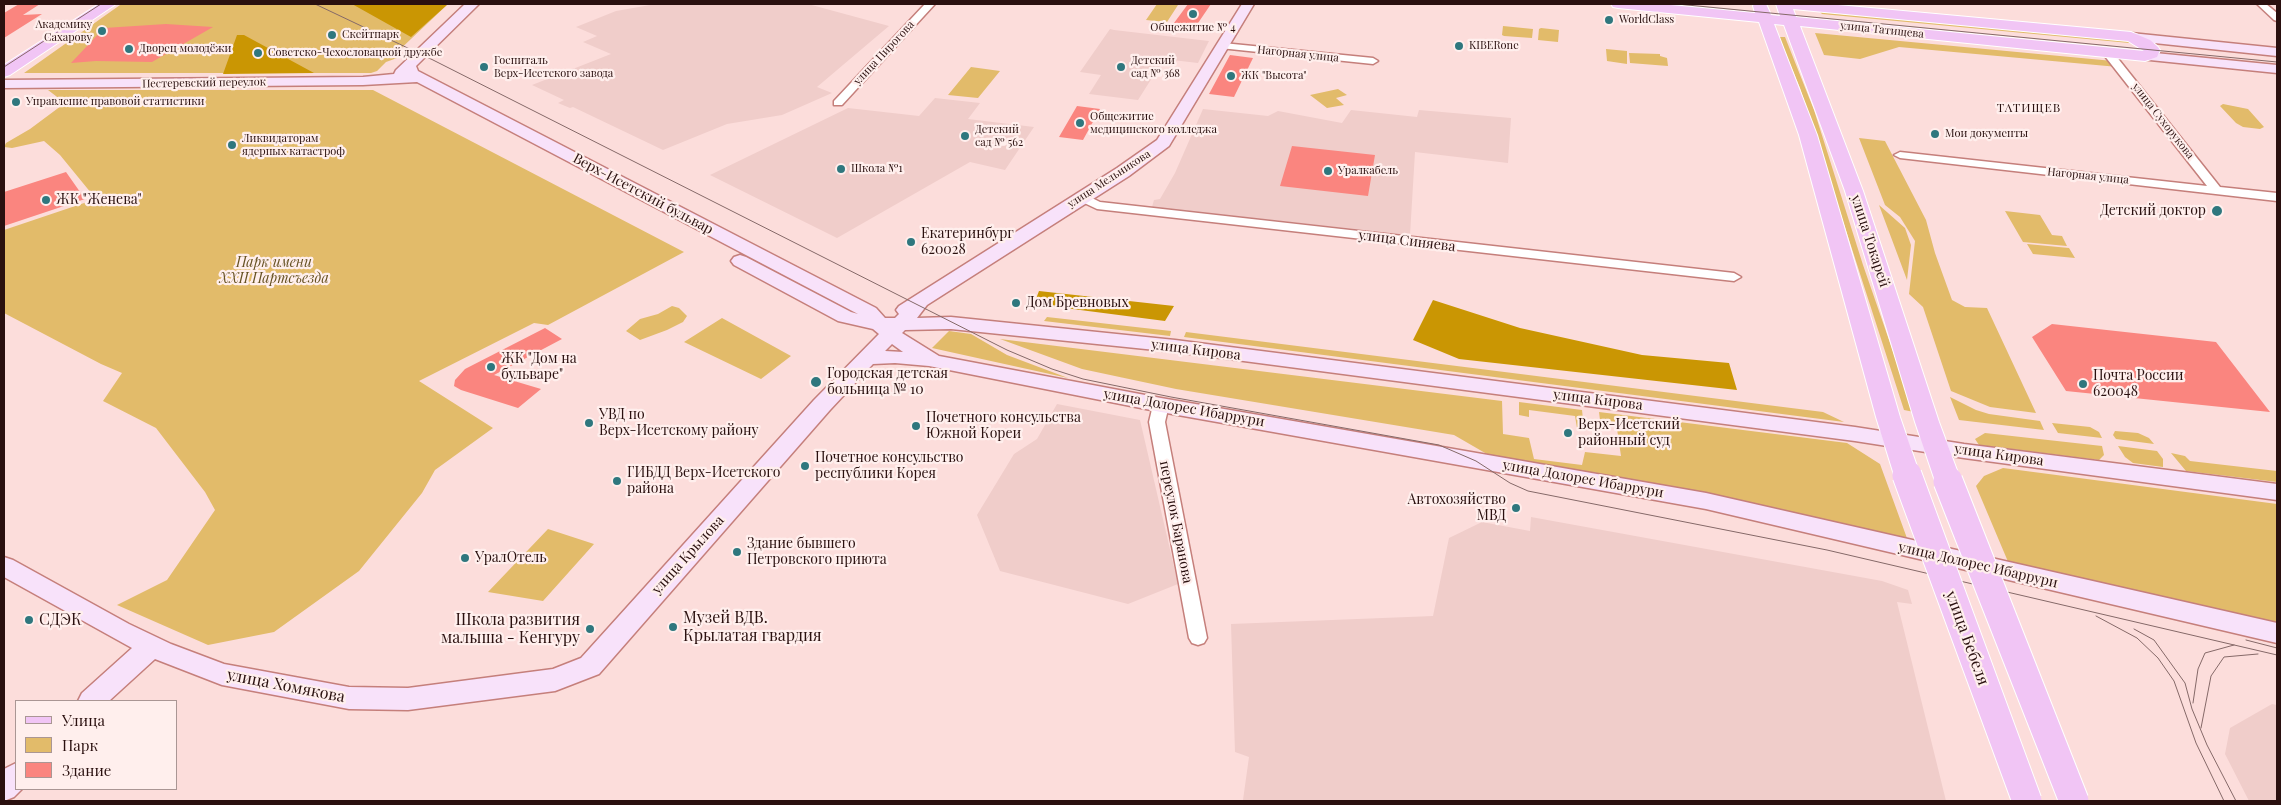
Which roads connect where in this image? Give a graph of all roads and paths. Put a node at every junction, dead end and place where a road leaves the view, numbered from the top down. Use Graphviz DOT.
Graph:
graph roads {
  1 [pos="90,4"];
  2 [pos="109,4"];
  3 [pos="472,4"];
  4 [pos="930,4"];
  5 [pos="1248,4"];
  6 [pos="1618,4"];
  7 [pos="2261,4"];
  8 [pos="1785,9"];
  9 [pos="1762,11"];
  10 [pos="2277,18"];
  11 [pos="2131,38"];
  12 [pos="1223,46"];
  13 [pos="2277,52"];
  14 [pos="2108,53"];
  15 [pos="2146,56"];
  16 [pos="4,59"];
  17 [pos="1373,61"];
  18 [pos="2277,69"];
  19 [pos="4,72"];
  20 [pos="411,76"];
  21 [pos="4,84"];
  22 [pos="838,103"];
  23 [pos="1900,155"];
  24 [pos="2218,191"];
  25 [pos="1082,197"];
  26 [pos="2277,197"];
  27 [pos="1734,277"];
  28 [pos="845,317"];
  29 [pos="895,320"];
  30 [pos="941,323"];
  31 [pos="927,357"];
  32 [pos="866,358"];
  33 [pos="1161,405"];
  34 [pos="1896,440"];
  35 [pos="1936,447"];
  36 [pos="2277,492"];
  37 [pos="4,566"];
  38 [pos="2277,633"];
  39 [pos="1198,638"];
  40 [pos="152,647"];
  41 [pos="590,666"];
  42 [pos="93,700"];
  43 [pos="15,777"];
  44 [pos="4,788"];
  45 [pos="2027,801"];
  46 [pos="2074,801"];
  1 -- 16 [label="main road"];
  2 -- 19 [label="main road"];
  3 -- 20 [label="main road"];
  4 -- 22 [label="street, улица Пирогова"];
  5 -- 12 [label="main road, улица Мельникова"];
  6 -- 9 [label="main road, улица Татищева"];
  7 -- 10 [label="street"];
  8 -- 9 [label="main road, улица Татищева"];
  8 -- 11 [label="main road, улица Татищева"];
  8 -- 14 [label="main road, улица Татищева"];
  8 -- 35 [label="main road, улица Токарей"];
  9 -- 34 [label="main road"];
  11 -- 13 [label="main road, улица Татищева"];
  11 -- 15 [label="main road, улица Татищева"];
  12 -- 17 [label="street, Нагорная улица"];
  12 -- 25 [label="main road, улица Мельникова"];
  14 -- 15 [label="main road, улица Татищева"];
  14 -- 24 [label="street, улица Сухорукова"];
  15 -- 18 [label="main road, улица Татищева"];
  20 -- 21 [label="main road, Пестеревский переулок"];
  20 -- 28 [label="main road, Верх-Исетский бульвар"];
  20 -- 29 [label="main road, Верх-Исетский бульвар"];
  23 -- 24 [label="street, Нагорная улица"];
  24 -- 26 [label="street, Нагорная улица"];
  25 -- 27 [label="street, улица Синяева"];
  25 -- 29 [label="main road, улица Мельникова"];
  28 -- 29 [label="main road, Верх-Исетский бульвар"];
  28 -- 32 [label="main road"];
  29 -- 30 [label="main road, улица Кирова"];
  29 -- 31 [label="main road, улица Долорес Ибаррури"];
  29 -- 32 [label="main road, улица Крылова"];
  30 -- 31 [label="main road"];
  30 -- 34 [label="main road, улица Кирова"];
  31 -- 32 [label="main road"];
  31 -- 33 [label="main road, улица Долорес Ибаррури"];
  32 -- 41 [label="main road, улица Крылова"];
  33 -- 38 [label="main road, улица Долорес Ибаррури"];
  33 -- 39 [label="street, переулок Баранова"];
  34 -- 35 [label="main road, улица Кирова"];
  34 -- 45 [label="main road, улица Бебеля, bridge"];
  35 -- 36 [label="main road, улица Кирова"];
  35 -- 46 [label="main road, улица Токарей, bridge"];
  37 -- 40 [label="main road, улица Хомякова"];
  40 -- 41 [label="main road, улица Хомякова"];
  40 -- 42 [label="main road"];
  43 -- 44 [label="main road"];
}
